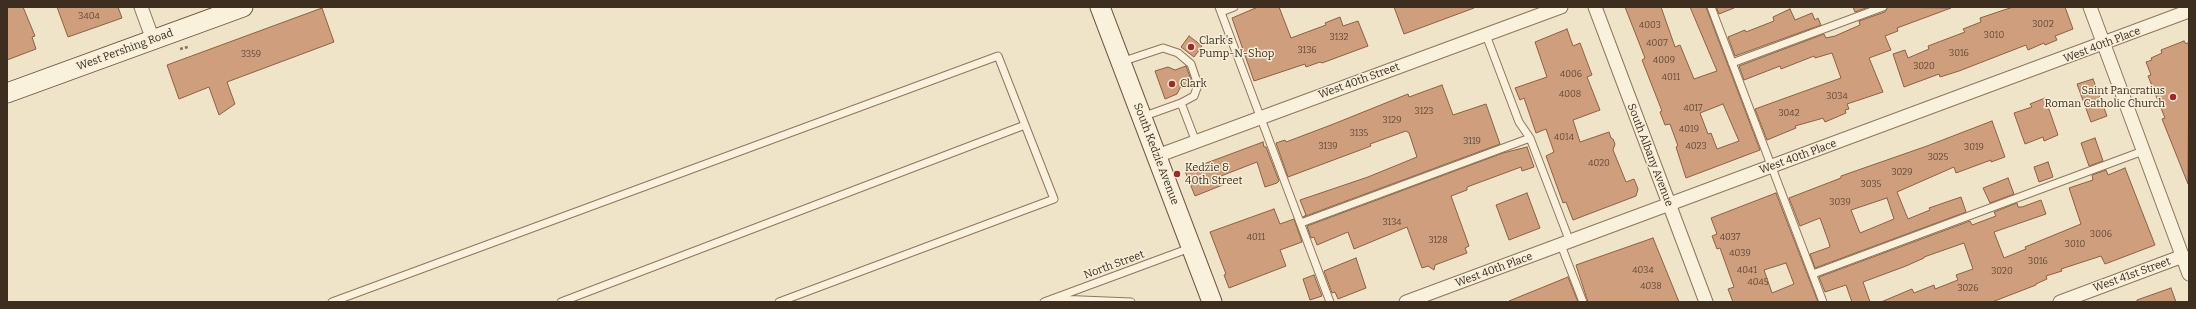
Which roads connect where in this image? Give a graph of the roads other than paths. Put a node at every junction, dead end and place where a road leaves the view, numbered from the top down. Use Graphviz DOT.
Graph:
graph roads {
  1 [pos="140,7"];
  2 [pos="243,7"];
  3 [pos="1100,7"];
  4 [pos="1234,7"];
  5 [pos="1561,7"];
  6 [pos="1595,7"];
  7 [pos="1711,7"];
  8 [pos="1882,7"];
  9 [pos="2090,7"];
  10 [pos="1220,9"];
  11 [pos="2189,12"];
  12 [pos="1486,35"];
  13 [pos="153,40"];
  14 [pos="2104,44"];
  15 [pos="1121,62"];
  16 [pos="1732,62"];
  17 [pos="7,93"];
  18 [pos="1182,103"];
  19 [pos="1142,117"];
  20 [pos="1261,117"];
  21 [pos="1025,125"];
  22 [pos="1530,138"];
  23 [pos="1196,142"];
  24 [pos="2143,151"];
  25 [pos="1157,156"];
  26 [pos="1772,167"];
  27 [pos="1669,205"];
  28 [pos="1301,223"];
  29 [pos="1565,243"];
  30 [pos="1191,248"];
  31 [pos="2182,256"];
  32 [pos="1813,274"];
  33 [pos="2189,274"];
  34 [pos="1053,298"];
  35 [pos="332,302"];
  36 [pos="561,302"];
  37 [pos="780,302"];
  38 [pos="1044,302"];
  39 [pos="1131,302"];
  40 [pos="1212,302"];
  41 [pos="1330,302"];
  42 [pos="1406,302"];
  43 [pos="1583,302"];
  44 [pos="1706,302"];
  45 [pos="1823,302"];
  46 [pos="2060,302"];
  1 -- 13 [label="street"];
  2 -- 13 [label="main road, West Pershing Road"];
  3 -- 15 [label="main road, South Kedzie Avenue"];
  4 -- 10 [label="lane"];
  5 -- 12 [label="street, West 40th Street"];
  6 -- 27 [label="street, South Albany Avenue"];
  7 -- 16 [label="lane"];
  8 -- 16 [label="lane"];
  9 -- 14 [label="street"];
  10 -- 20 [label="lane"];
  11 -- 14 [label="street, West 40th Place"];
  12 -- 20 [label="street, West 40th Street"];
  12 -- 22 [label="lane"];
  13 -- 17 [label="main road, West Pershing Road"];
  14 -- 24 [label="street"];
  14 -- 26 [label="street, West 40th Place"];
  15 -- 18 [label="lane"];
  15 -- 19 [label="main road, South Kedzie Avenue"];
  16 -- 26 [label="lane"];
  18 -- 19 [label="lane"];
  18 -- 23 [label="lane"];
  19 -- 25 [label="main road, South Kedzie Avenue"];
  20 -- 23 [label="street, West 40th Street"];
  20 -- 28 [label="lane"];
  21 -- 35 [label="lane"];
  21 -- 36 [label="lane"];
  21 -- 37 [label="lane"];
  22 -- 28 [label="lane"];
  22 -- 29 [label="lane"];
  23 -- 25 [label="street, West 40th Street"];
  24 -- 31 [label="street"];
  24 -- 32 [label="lane"];
  25 -- 30 [label="main road, South Kedzie Avenue"];
  26 -- 27 [label="street, West 40th Place"];
  26 -- 32 [label="lane"];
  27 -- 29 [label="street, West 40th Place"];
  27 -- 44 [label="street, South Albany Avenue"];
  28 -- 41 [label="lane"];
  29 -- 42 [label="street, West 40th Place"];
  29 -- 43 [label="lane"];
  30 -- 34 [label="lane, North Street"];
  30 -- 40 [label="main road, South Kedzie Avenue"];
  31 -- 33 [label="street"];
  31 -- 46 [label="street, West 41st Street"];
  32 -- 45 [label="lane"];
  34 -- 38 [label="lane, North Street"];
  34 -- 39 [label="lane"];
}
